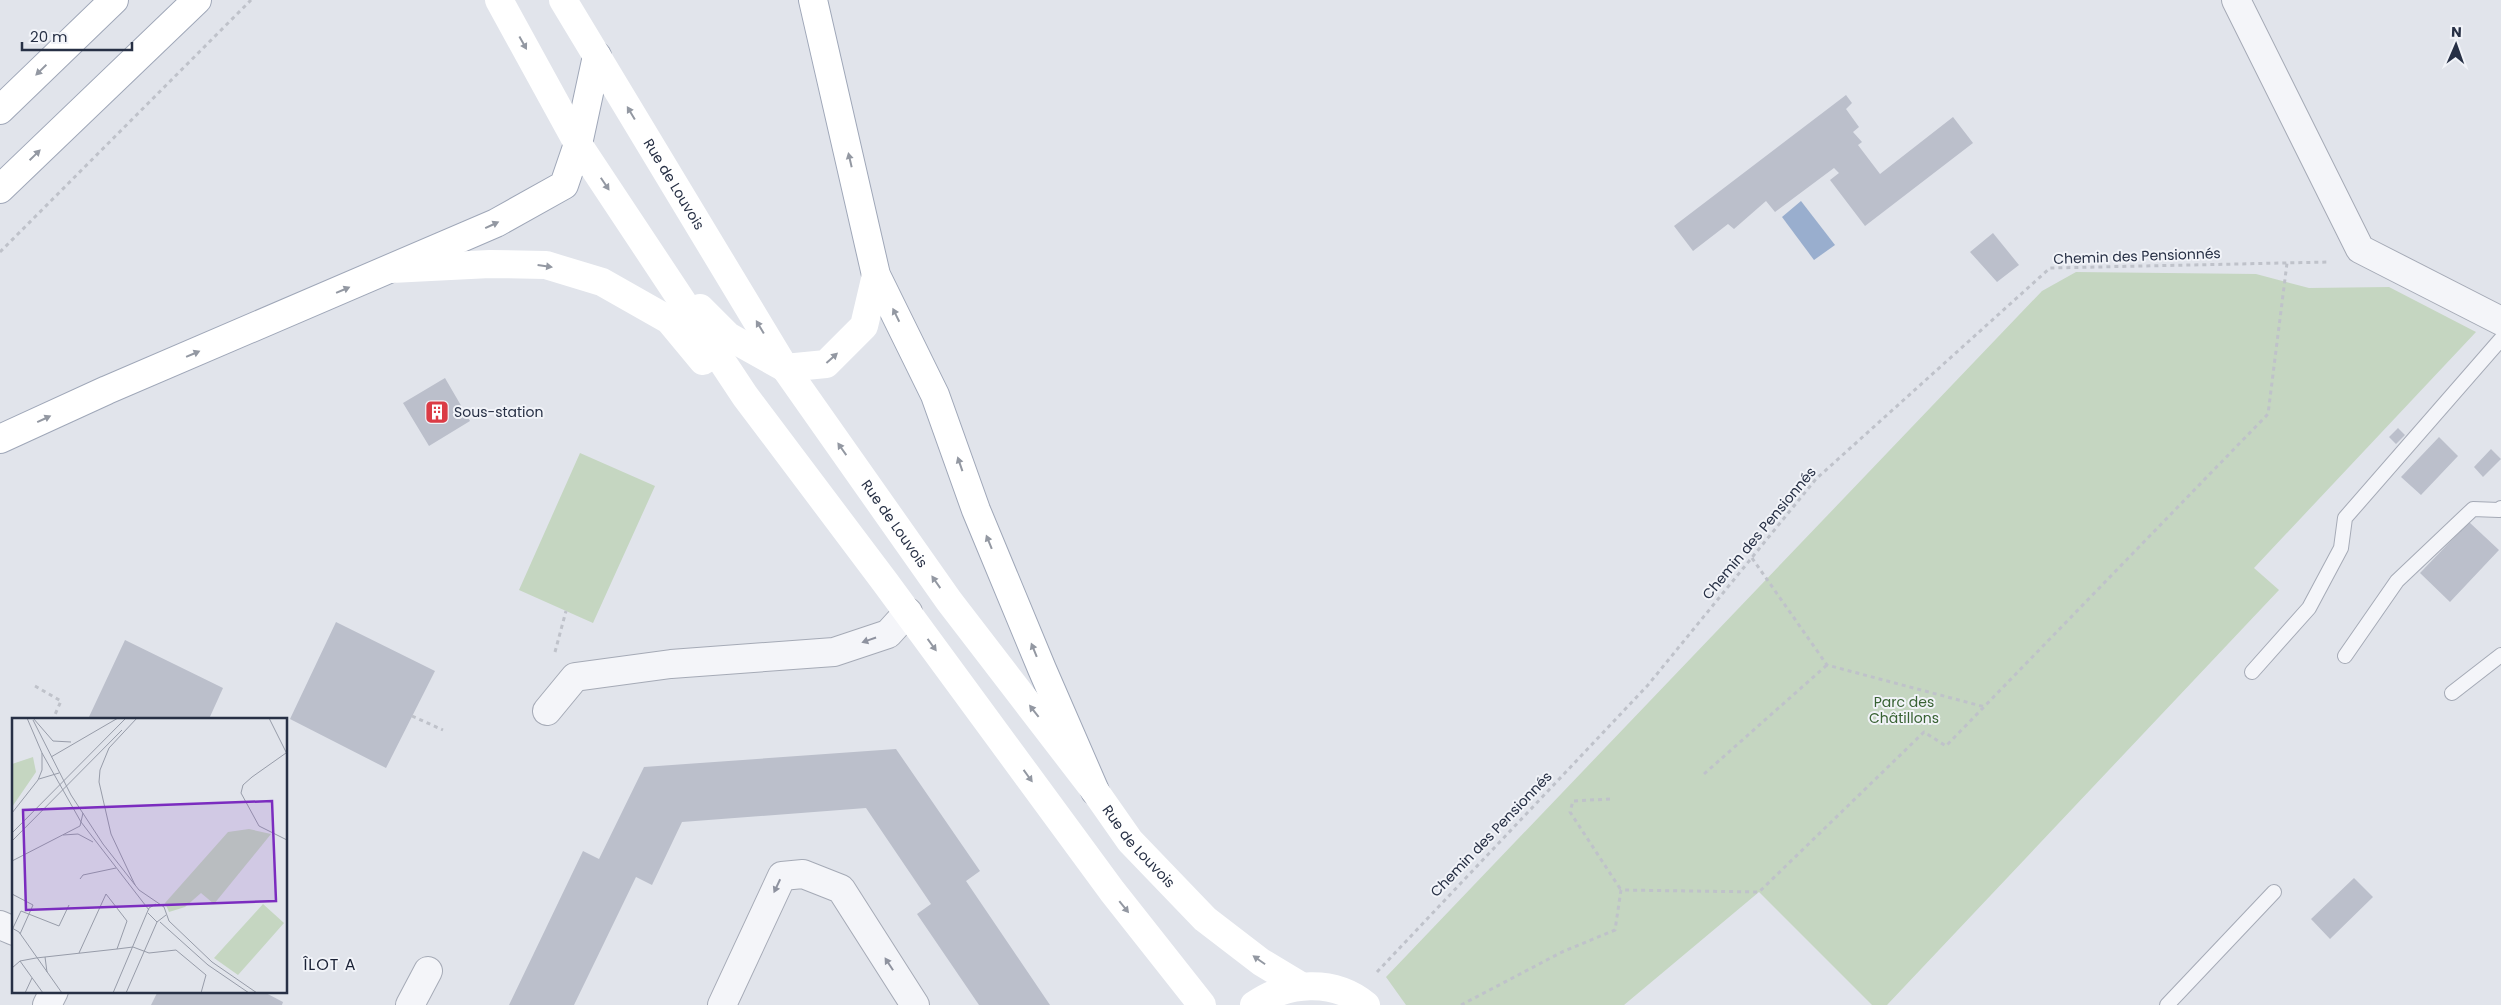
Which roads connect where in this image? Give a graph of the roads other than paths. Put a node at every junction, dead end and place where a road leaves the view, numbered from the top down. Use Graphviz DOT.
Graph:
graph roads {
  1 [pos="114,0"];
  2 [pos="198,0"];
  3 [pos="499,0"];
  4 [pos="563,0"];
  5 [pos="813,0"];
  6 [pos="2236,0"];
  7 [pos="597,56"];
  8 [pos="0,110"];
  9 [pos="578,144"];
  10 [pos="0,189"];
  11 [pos="659,268"];
  12 [pos="391,269"];
  13 [pos="876,275"];
  14 [pos="2501,321"];
  15 [pos="2501,340"];
  16 [pos="785,368"];
  17 [pos="0,439"];
  18 [pos="2501,508"];
  19 [pos="885,582"];
  20 [pos="908,612"];
  21 [pos="2501,655"];
  22 [pos="2345,656"];
  23 [pos="2252,672"];
  24 [pos="2452,693"];
  25 [pos="547,711"];
  26 [pos="1096,791"];
  27 [pos="2274,892"];
  28 [pos="0,925"];
  29 [pos="12,930"];
  30 [pos="428,971"];
  31 [pos="1301,986"];
  32 [pos="54,992"];
  33 [pos="1362,1002"];
  34 [pos="47,1005"];
  35 [pos="410,1005"];
  36 [pos="722,1005"];
  37 [pos="916,1005"];
  38 [pos="1202,1005"];
  39 [pos="1254,1005"];
  40 [pos="2167,1005"];
  1 -- 8 [label="street, one-way"];
  10 -- 2 [label="street, one-way"];
  3 -- 9 [label="street, one-way"];
  4 -- 7 [label="street, Rue de Louvois"];
  13 -- 5 [label="street, one-way"];
  6 -- 14 [label="street"];
  7 -- 9 [label="street"];
  16 -- 7 [label="street, Rue de Louvois, one-way"];
  9 -- 11 [label="street, one-way"];
  12 -- 9 [label="street, one-way"];
  11 -- 16 [label="street"];
  11 -- 19 [label="street"];
  17 -- 12 [label="street, one-way"];
  12 -- 19 [label="street, one-way"];
  16 -- 13 [label="street, one-way"];
  26 -- 13 [label="street, one-way"];
  15 -- 23 [label="lane"];
  26 -- 16 [label="street, Rue de Louvois, one-way"];
  18 -- 22 [label="lane"];
  19 -- 20 [label="street"];
  20 -- 25 [label="street, one-way"];
  20 -- 38 [label="street, one-way"];
  21 -- 24 [label="lane"];
  31 -- 26 [label="street, Rue de Louvois, one-way"];
  27 -- 40 [label="lane"];
  28 -- 29 [label="street"];
  30 -- 35 [label="street"];
  31 -- 33 [label="street"];
  31 -- 39 [label="street"];
  32 -- 34 [label="street"];
  37 -- 36 [label="street, one-way"];
}
